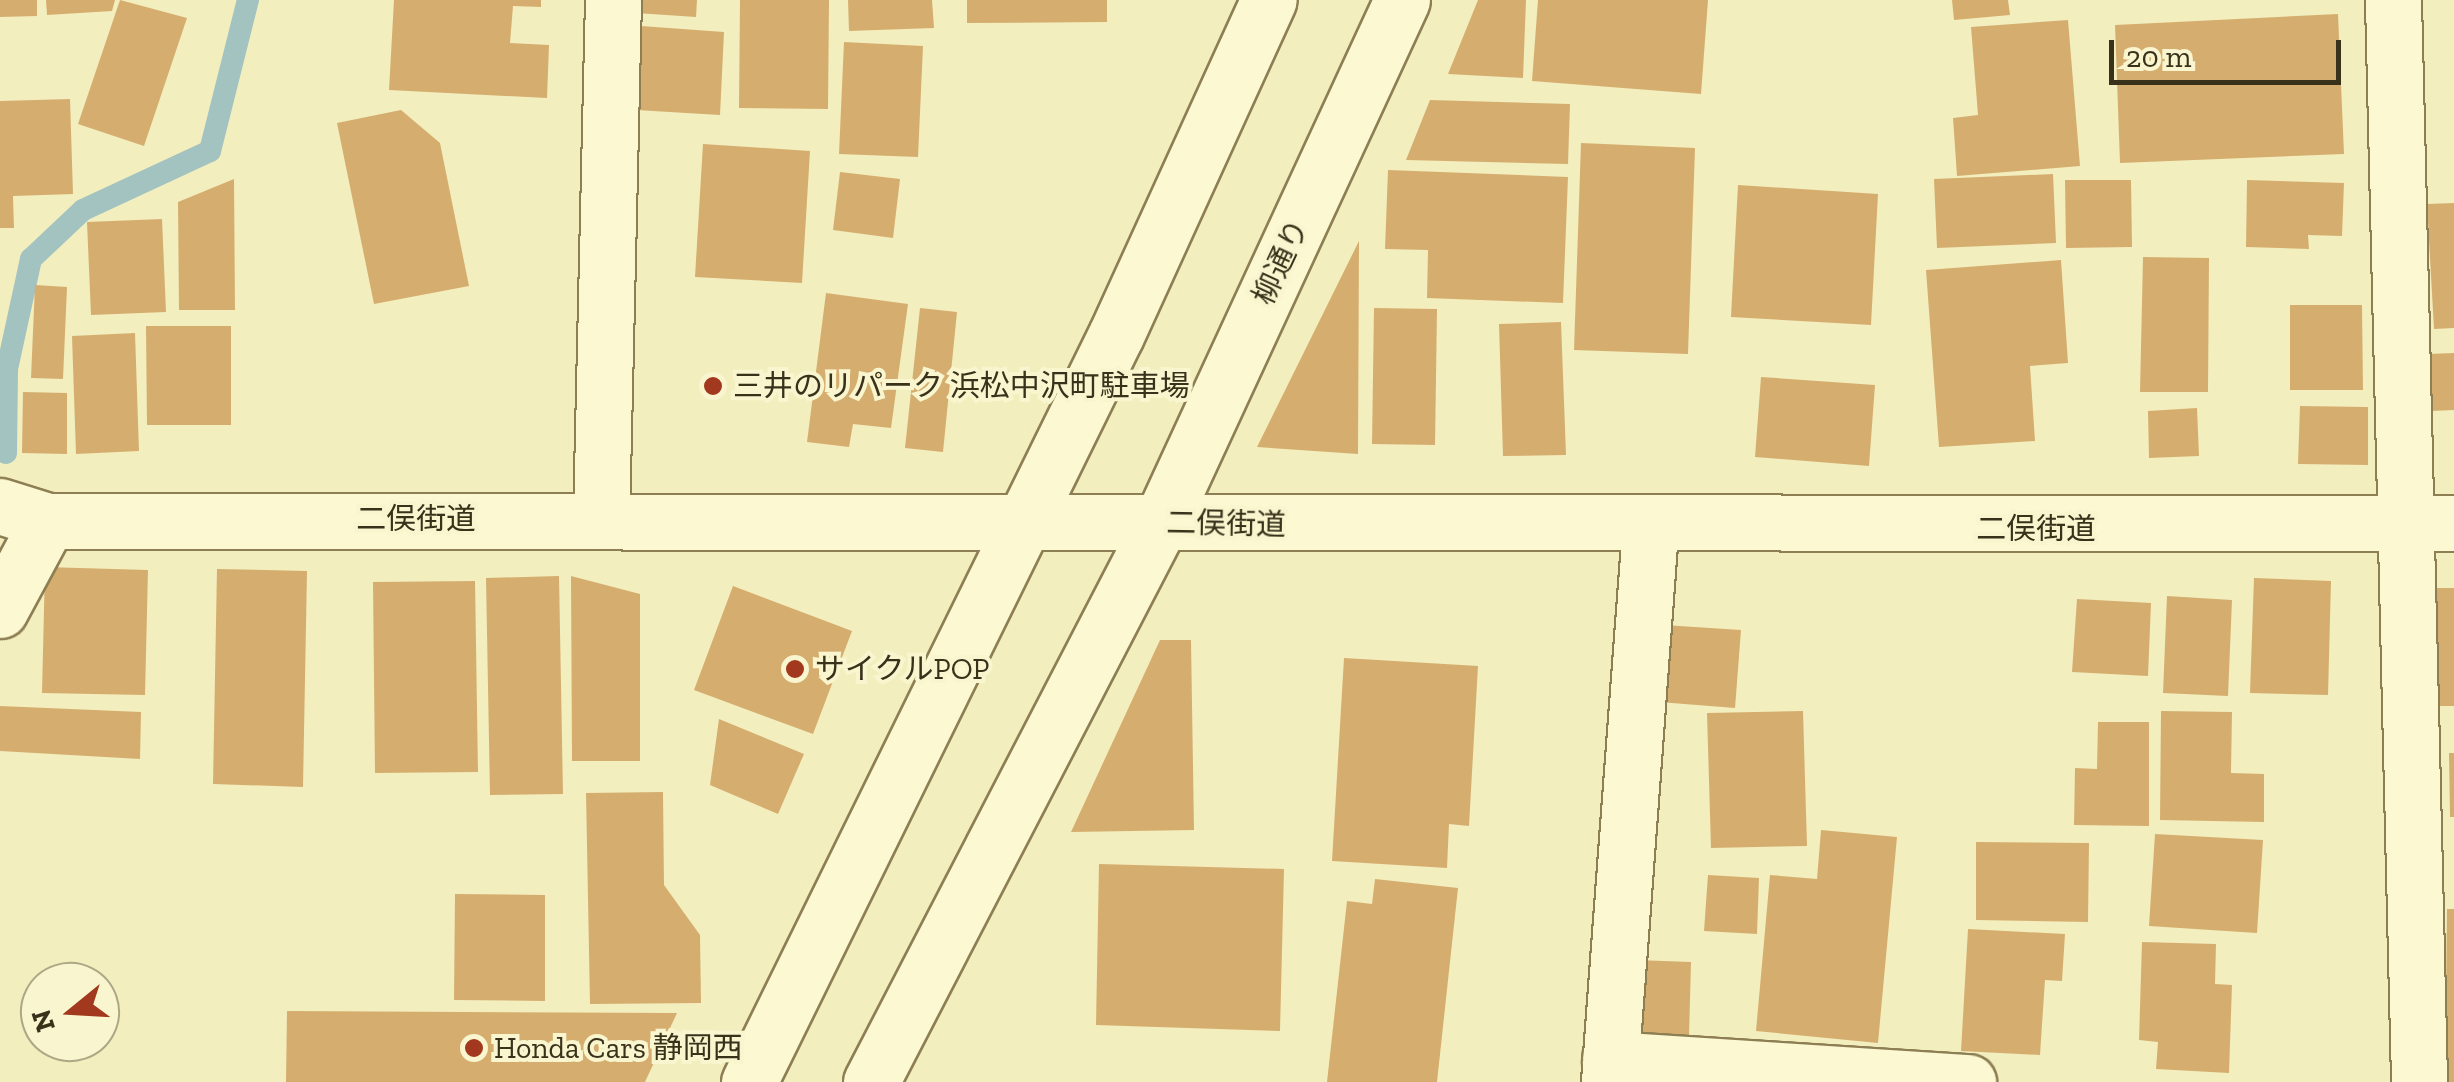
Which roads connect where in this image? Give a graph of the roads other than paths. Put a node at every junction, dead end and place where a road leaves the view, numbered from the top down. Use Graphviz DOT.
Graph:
graph roads {
  1 [pos="613,0"];
  2 [pos="1269,0"];
  3 [pos="1402,0"];
  4 [pos="2393,0"];
  5 [pos="24,514"];
  6 [pos="601,519"];
  7 [pos="1026,519"];
  8 [pos="1160,524"];
  9 [pos="2431,526"];
  10 [pos="1650,530"];
  11 [pos="0,610"];
  12 [pos="1609,1071"];
  13 [pos="749,1082"];
  14 [pos="872,1082"];
  15 [pos="1968,1082"];
  16 [pos="2419,1082"];
  1 -- 6 [label="street"];
  2 -- 7 [label="street"];
  3 -- 8 [label="street, 柳通り"];
  4 -- 9 [label="street"];
  5 -- 6 [label="street, 二俣街道"];
  5 -- 11 [label="street"];
  6 -- 7 [label="street, 二俣街道"];
  7 -- 8 [label="street, 二俣街道"];
  7 -- 13 [label="street"];
  8 -- 10 [label="street, 二俣街道"];
  8 -- 14 [label="street, 柳通り"];
  9 -- 10 [label="street, 二俣街道"];
  9 -- 16 [label="street"];
  10 -- 12 [label="street"];
  12 -- 15 [label="street"];
}
